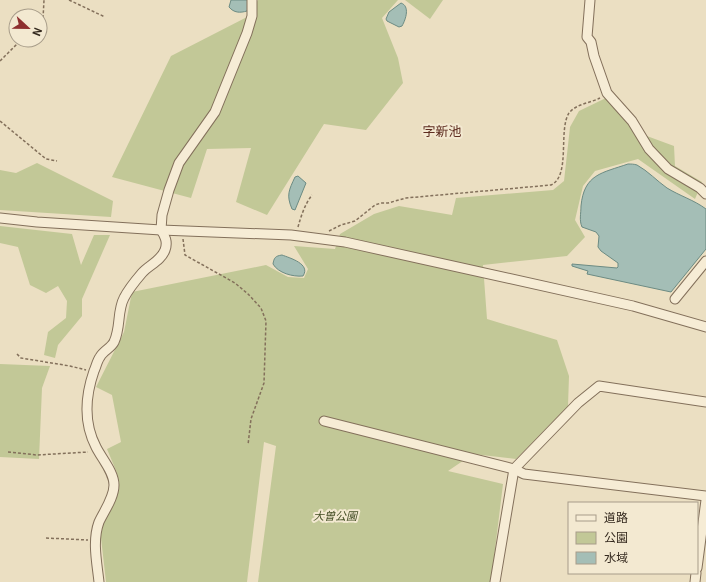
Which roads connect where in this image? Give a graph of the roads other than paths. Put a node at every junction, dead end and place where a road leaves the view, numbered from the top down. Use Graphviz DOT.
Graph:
graph roads {
  1 [pos="252,0"];
  2 [pos="590,0"];
  3 [pos="706,194"];
  4 [pos="0,218"];
  5 [pos="161,230"];
  6 [pos="706,261"];
  7 [pos="675,299"];
  8 [pos="706,327"];
  9 [pos="706,402"];
  10 [pos="324,421"];
  11 [pos="514,469"];
  12 [pos="706,496"];
  13 [pos="706,500"];
  14 [pos="698,560"];
  15 [pos="99,582"];
  16 [pos="495,582"];
  1 -- 5 [label="street"];
  2 -- 3 [label="street"];
  4 -- 5 [label="street"];
  5 -- 8 [label="street"];
  5 -- 15 [label="street"];
  6 -- 7 [label="street"];
  9 -- 11 [label="street"];
  10 -- 11 [label="street"];
  11 -- 12 [label="street"];
  11 -- 16 [label="street"];
  13 -- 14 [label="street"];
}
